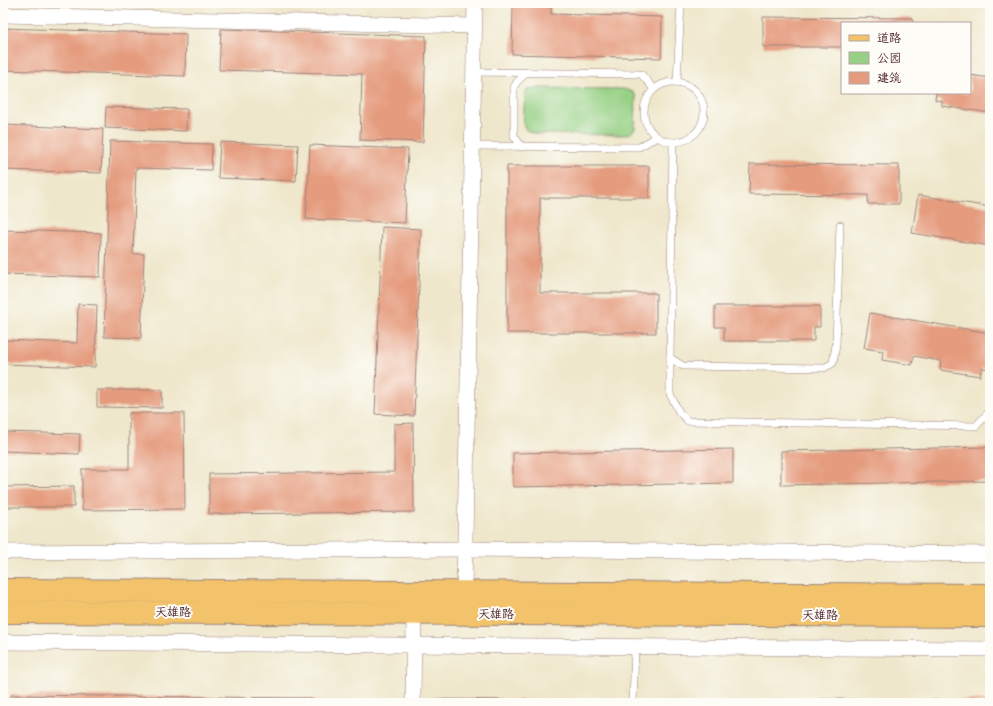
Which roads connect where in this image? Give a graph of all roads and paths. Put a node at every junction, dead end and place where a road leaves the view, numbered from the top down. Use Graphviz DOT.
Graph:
graph roads {
  1 [pos="474,3"];
  2 [pos="681,3"];
  3 [pos="3,15"];
  4 [pos="474,26"];
  5 [pos="473,72"];
  6 [pos="526,73"];
  7 [pos="677,82"];
  8 [pos="654,89"];
  9 [pos="657,137"];
  10 [pos="673,142"];
  11 [pos="472,146"];
  12 [pos="522,147"];
  13 [pos="840,225"];
  14 [pos="670,358"];
  15 [pos="990,411"];
  16 [pos="465,549"];
  17 [pos="3,552"];
  18 [pos="990,554"];
  19 [pos="3,590"];
  20 [pos="464,593"];
  21 [pos="990,595"];
  22 [pos="3,612"];
  23 [pos="414,614"];
  24 [pos="990,616"];
  25 [pos="3,642"];
  26 [pos="414,645"];
  27 [pos="635,648"];
  28 [pos="990,649"];
  29 [pos="413,703"];
  30 [pos="633,703"];
  1 -- 4 [label="street"];
  2 -- 7 [label="lane"];
  3 -- 4 [label="street"];
  4 -- 5 [label="street"];
  5 -- 6 [label="lane"];
  5 -- 11 [label="street"];
  6 -- 8 [label="lane"];
  6 -- 12 [label="lane"];
  7 -- 8 [label="lane"];
  7 -- 10 [label="lane"];
  8 -- 9 [label="lane"];
  9 -- 10 [label="lane"];
  9 -- 12 [label="lane"];
  10 -- 14 [label="lane"];
  11 -- 12 [label="lane"];
  11 -- 16 [label="street"];
  13 -- 14 [label="lane"];
  14 -- 15 [label="lane"];
  16 -- 17 [label="street"];
  16 -- 18 [label="street"];
  16 -- 20 [label="street"];
  19 -- 20 [label="main road, 天雄路"];
  20 -- 21 [label="main road, 天雄路"];
  22 -- 23 [label="main road, 天雄路"];
  23 -- 24 [label="main road, 天雄路"];
  23 -- 26 [label="street"];
  25 -- 26 [label="street"];
  26 -- 27 [label="street"];
  26 -- 29 [label="street"];
  27 -- 28 [label="street"];
  27 -- 30 [label="lane"];
}
